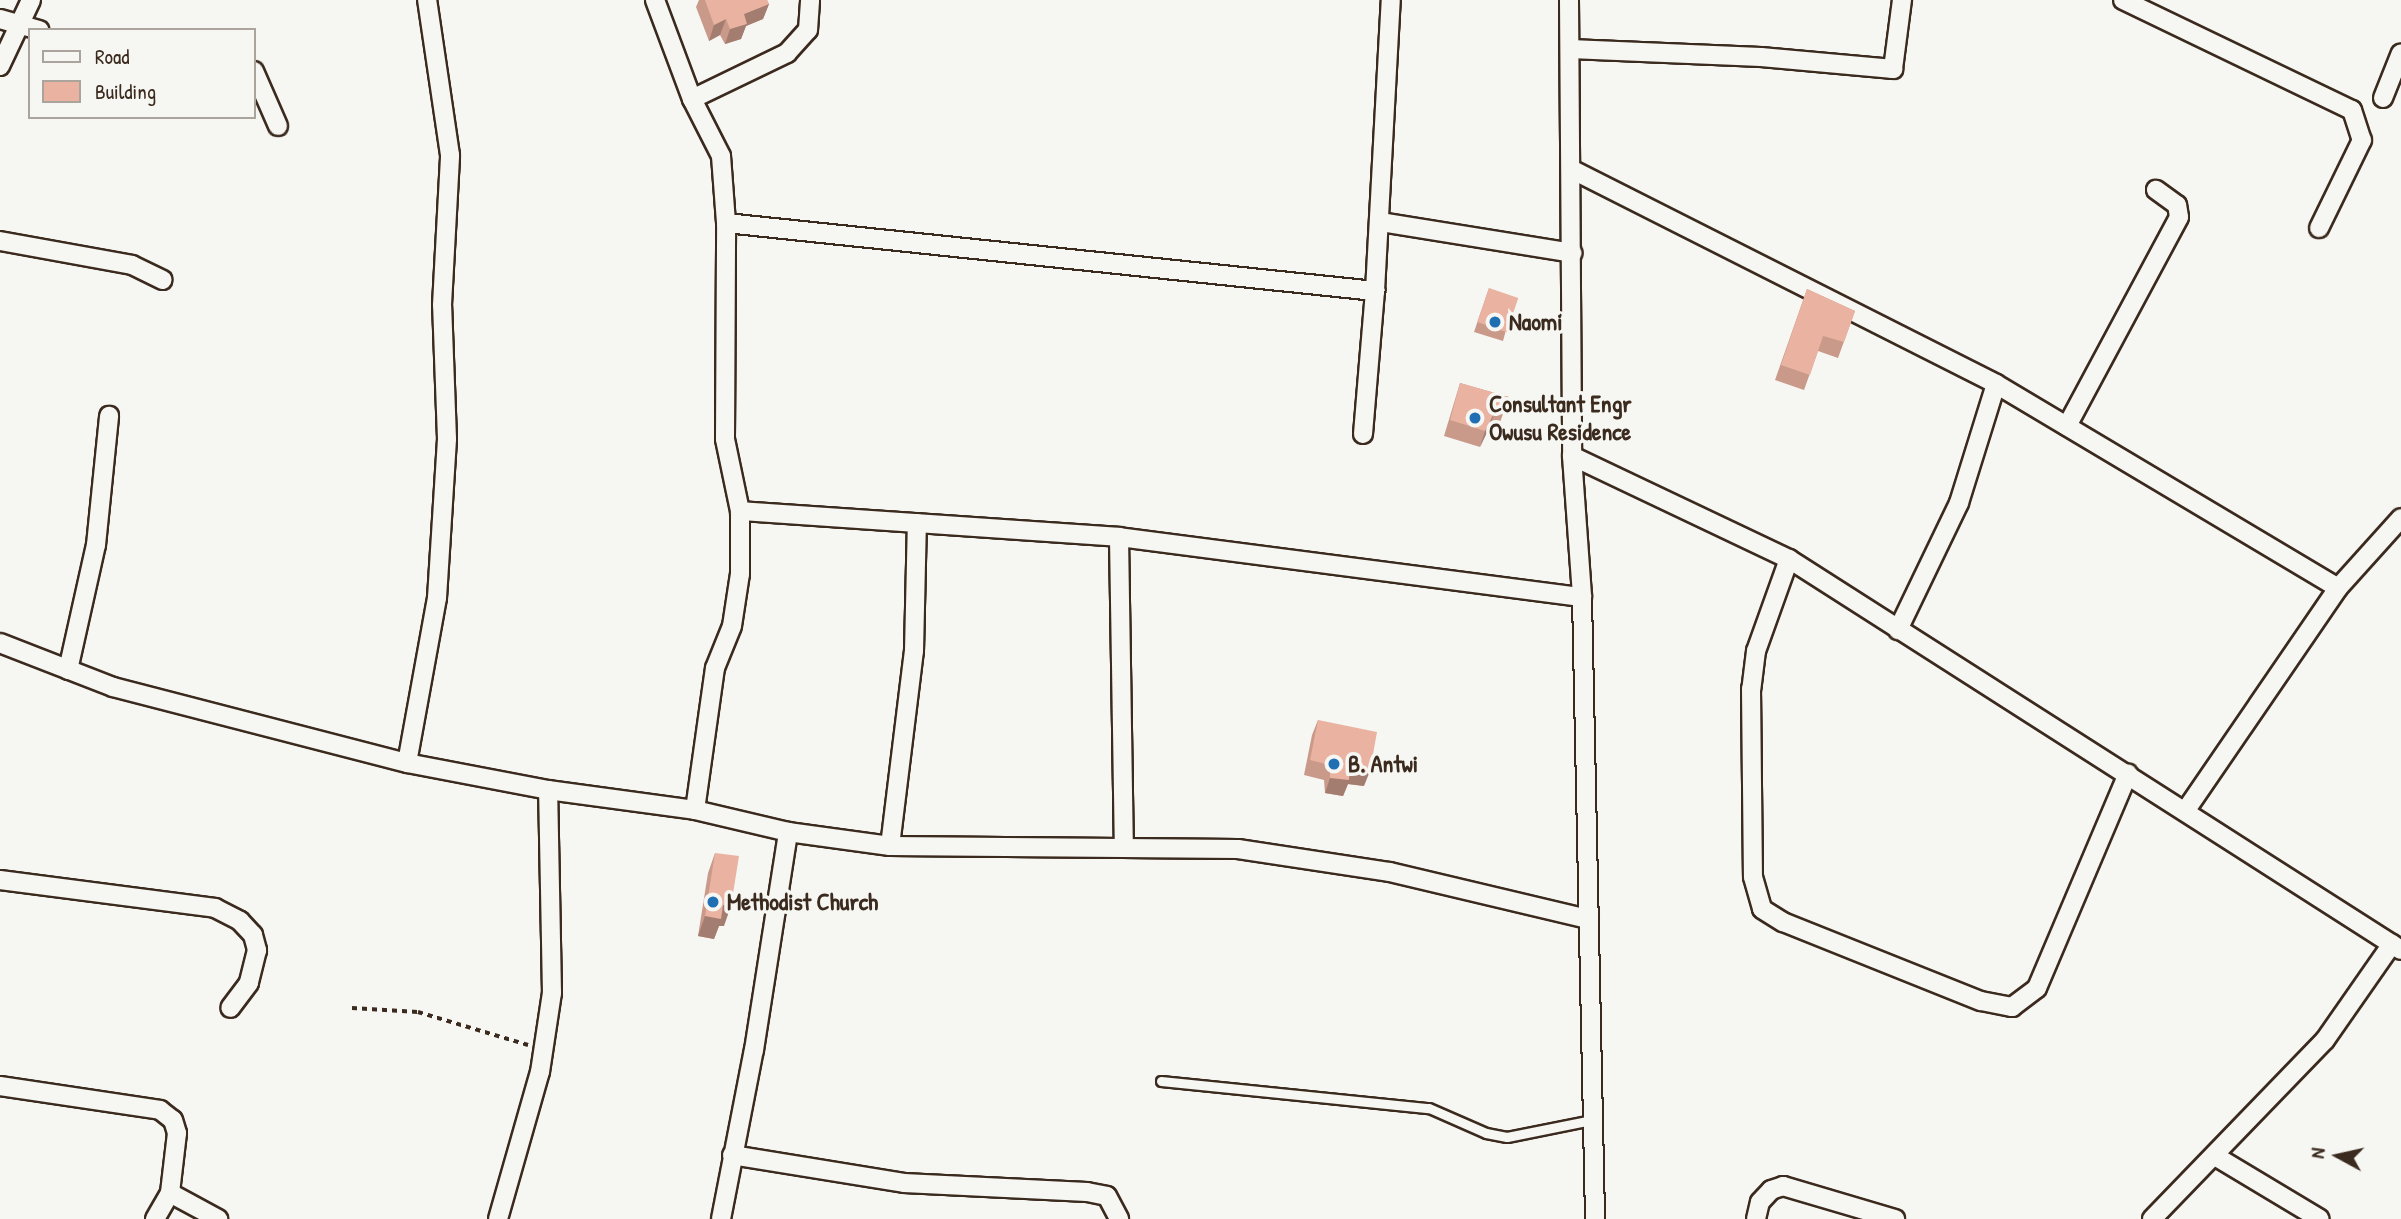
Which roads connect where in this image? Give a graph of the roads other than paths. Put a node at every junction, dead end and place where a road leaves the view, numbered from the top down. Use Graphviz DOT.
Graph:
graph roads {
  1 [pos="31,0"];
  2 [pos="427,0"];
  3 [pos="655,0"];
  4 [pos="810,0"];
  5 [pos="1391,0"];
  6 [pos="1569,0"];
  7 [pos="1902,0"];
  8 [pos="2123,0"];
  9 [pos="0,19"];
  10 [pos="20,26"];
  11 [pos="30,28"];
  12 [pos="1570,49"];
  13 [pos="2401,53"];
  14 [pos="0,66"];
  15 [pos="256,76"];
  16 [pos="2383,98"];
  17 [pos="692,99"];
  18 [pos="278,126"];
  19 [pos="1571,169"];
  20 [pos="2156,190"];
  21 [pos="1381,222"];
  22 [pos="726,223"];
  23 [pos="2319,228"];
  24 [pos="0,241"];
  25 [pos="1573,253"];
  26 [pos="163,280"];
  27 [pos="1375,290"];
  28 [pos="1996,384"];
  29 [pos="109,416"];
  30 [pos="2067,426"];
  31 [pos="1363,434"];
  32 [pos="1572,456"];
  33 [pos="740,511"];
  34 [pos="2401,518"];
  35 [pos="917,523"];
  36 [pos="1119,537"];
  37 [pos="1789,559"];
  38 [pos="2339,588"];
  39 [pos="1582,597"];
  40 [pos="1898,629"];
  41 [pos="0,643"];
  42 [pos="68,670"];
  43 [pos="407,763"];
  44 [pos="2128,774"];
  45 [pos="548,790"];
  46 [pos="695,810"];
  47 [pos="2186,810"];
  48 [pos="788,832"];
  49 [pos="1124,845"];
  50 [pos="890,846"];
  51 [pos="0,880"];
  52 [pos="1588,919"];
  53 [pos="2397,947"];
  54 [pos="230,1009"];
  55 [pos="1161,1081"];
  56 [pos="0,1086"];
  57 [pos="1592,1120"];
  58 [pos="732,1155"];
  59 [pos="2216,1156"];
  60 [pos="170,1194"];
  61 [pos="155,1219"];
  62 [pos="218,1219"];
  63 [pos="498,1219"];
  64 [pos="721,1219"];
  65 [pos="1119,1219"];
  66 [pos="1595,1219"];
  67 [pos="1756,1219"];
  68 [pos="1895,1219"];
  69 [pos="2152,1219"];
  70 [pos="2320,1219"];
  1 -- 10 [label="street"];
  2 -- 43 [label="street"];
  3 -- 17 [label="street"];
  4 -- 17 [label="street"];
  5 -- 21 [label="street"];
  6 -- 12 [label="street"];
  7 -- 12 [label="street"];
  8 -- 23 [label="street"];
  9 -- 10 [label="street"];
  10 -- 11 [label="street"];
  10 -- 14 [label="street"];
  12 -- 19 [label="street"];
  13 -- 16 [label="street"];
  15 -- 18 [label="street"];
  17 -- 22 [label="street"];
  19 -- 25 [label="street"];
  19 -- 28 [label="street"];
  20 -- 30 [label="street"];
  21 -- 25 [label="street"];
  21 -- 27 [label="street"];
  22 -- 27 [label="street"];
  22 -- 33 [label="street"];
  24 -- 26 [label="street"];
  25 -- 32 [label="street"];
  27 -- 31 [label="street"];
  28 -- 30 [label="street"];
  28 -- 40 [label="street"];
  29 -- 42 [label="street"];
  30 -- 38 [label="street"];
  32 -- 37 [label="street"];
  32 -- 39 [label="street"];
  33 -- 35 [label="street"];
  33 -- 46 [label="street"];
  34 -- 38 [label="street"];
  35 -- 36 [label="street"];
  35 -- 50 [label="street"];
  36 -- 39 [label="street"];
  36 -- 49 [label="street"];
  37 -- 40 [label="street"];
  37 -- 44 [label="street"];
  38 -- 47 [label="street"];
  39 -- 52 [label="street"];
  40 -- 44 [label="street"];
  41 -- 42 [label="street"];
  42 -- 43 [label="street"];
  43 -- 45 [label="street"];
  44 -- 47 [label="street"];
  45 -- 46 [label="street"];
  45 -- 63 [label="street"];
  46 -- 48 [label="street"];
  47 -- 53 [label="street"];
  48 -- 50 [label="street"];
  48 -- 58 [label="street"];
  49 -- 50 [label="street"];
  49 -- 52 [label="street"];
  51 -- 54 [label="street"];
  52 -- 57 [label="street"];
  53 -- 59 [label="street"];
  55 -- 57 [label="lane"];
  56 -- 60 [label="street"];
  57 -- 66 [label="street"];
  58 -- 64 [label="street"];
  58 -- 65 [label="street"];
  59 -- 69 [label="street"];
  59 -- 70 [label="street"];
  60 -- 61 [label="street"];
  60 -- 62 [label="street"];
  67 -- 68 [label="street"];
}
